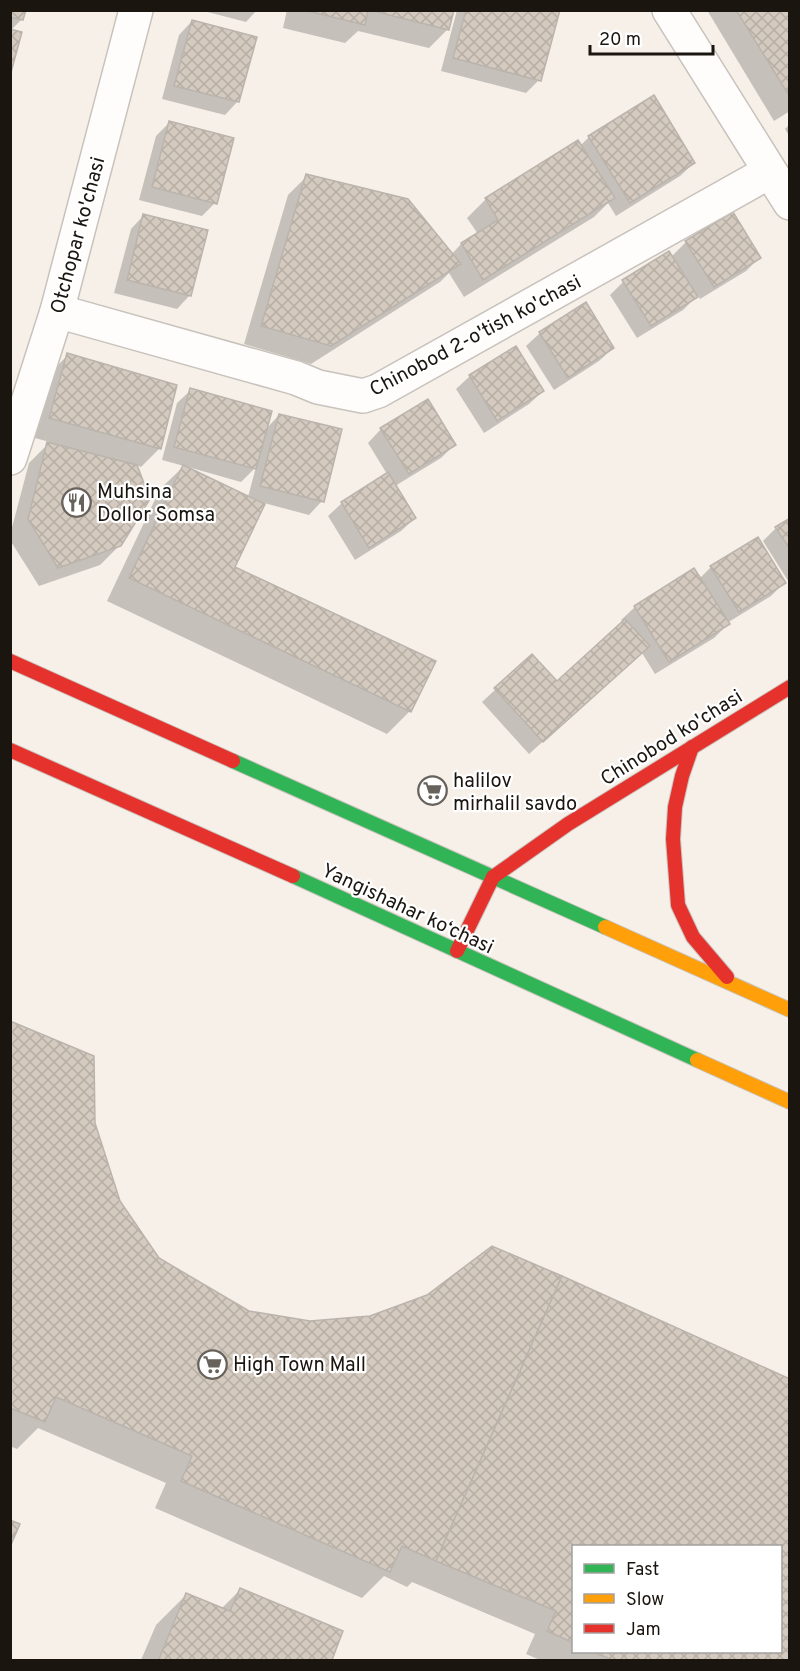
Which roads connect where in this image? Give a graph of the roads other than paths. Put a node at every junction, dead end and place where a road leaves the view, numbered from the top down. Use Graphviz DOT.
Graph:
graph roads {
  1 [pos="136,10"];
  2 [pos="669,10"];
  3 [pos="769,172"];
  4 [pos="789,203"];
  5 [pos="57,311"];
  6 [pos="10,458"];
  7 [pos="10,661"];
  8 [pos="789,687"];
  9 [pos="693,747"];
  10 [pos="10,750"];
  11 [pos="494,877"];
  12 [pos="457,951"];
  13 [pos="735,985"];
  14 [pos="789,1010"];
  15 [pos="789,1102"];
  1 -- 5 [label="street, Otchopar ko'chasi"];
  2 -- 3 [label="street"];
  3 -- 4 [label="street"];
  3 -- 5 [label="street, Chinobod 2-o'tish ko'chasi"];
  5 -- 6 [label="street, Otchopar ko'chasi"];
  7 -- 11 [label="main road"];
  8 -- 9 [label="main road, Chinobod ko'chasi"];
  9 -- 11 [label="main road, Chinobod ko'chasi"];
  9 -- 13 [label="main road"];
  10 -- 12 [label="main road, Yangishahar ko‘chasi"];
  11 -- 12 [label="main road, Chinobod ko'chasi"];
  11 -- 13 [label="main road"];
  12 -- 15 [label="main road, Yangishahar ko‘chasi"];
  13 -- 14 [label="main road"];
}
